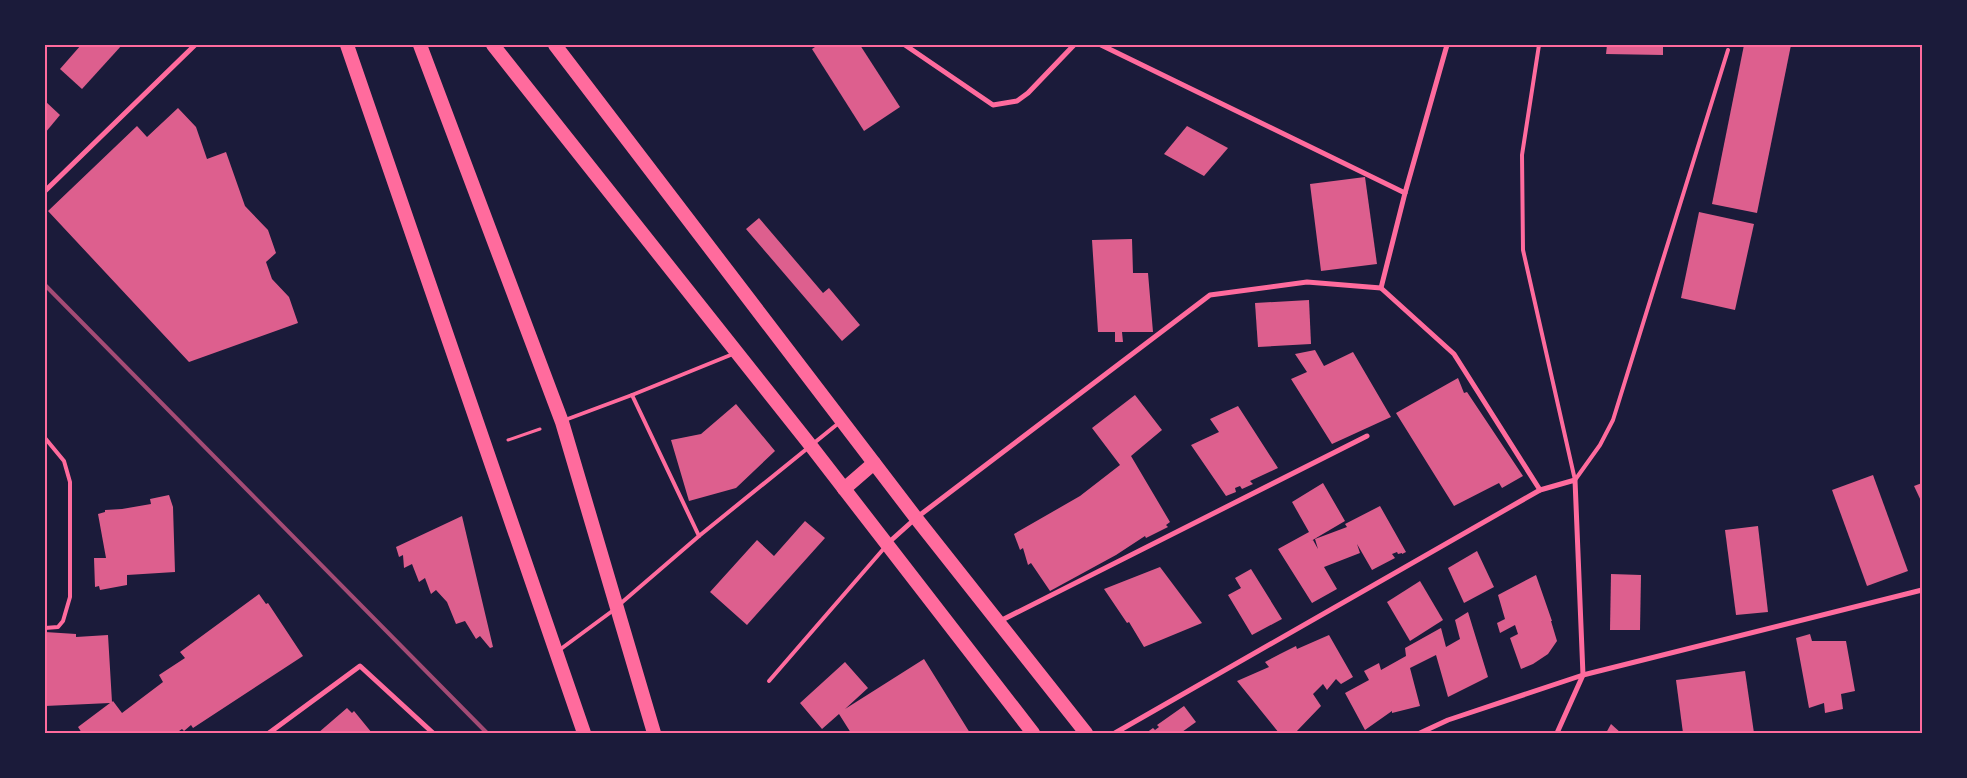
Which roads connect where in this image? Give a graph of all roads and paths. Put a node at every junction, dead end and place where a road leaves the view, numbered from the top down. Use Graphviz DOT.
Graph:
graph roads {
  1 [pos="195,45"];
  2 [pos="347,45"];
  3 [pos="420,45"];
  4 [pos="493,45"];
  5 [pos="554,45"];
  6 [pos="905,45"];
  7 [pos="1074,45"];
  8 [pos="1101,45"];
  9 [pos="1447,45"];
  10 [pos="1539,45"];
  11 [pos="1728,50"];
  12 [pos="45,191"];
  13 [pos="1405,193"];
  14 [pos="1381,288"];
  15 [pos="737,352"];
  16 [pos="632,395"];
  17 [pos="842,420"];
  18 [pos="562,422"];
  19 [pos="1367,436"];
  20 [pos="45,438"];
  21 [pos="811,446"];
  22 [pos="485,447"];
  23 [pos="874,463"];
  24 [pos="1576,480"];
  25 [pos="844,489"];
  26 [pos="1540,490"];
  27 [pos="916,518"];
  28 [pos="700,536"];
  29 [pos="887,544"];
  30 [pos="1922,590"];
  31 [pos="617,607"];
  32 [pos="998,622"];
  33 [pos="45,628"];
  34 [pos="556,652"];
  35 [pos="1583,675"];
  36 [pos="769,681"];
  37 [pos="269,733"];
  38 [pos="433,733"];
  39 [pos="584,733"];
  40 [pos="654,733"];
  41 [pos="1033,733"];
  42 [pos="1086,733"];
  43 [pos="1115,733"];
  44 [pos="1420,733"];
  45 [pos="1557,733"];
  1 -- 12 [label="street"];
  2 -- 22 [label="highway"];
  3 -- 18 [label="highway"];
  4 -- 15 [label="highway"];
  5 -- 17 [label="highway"];
  6 -- 7 [label="street"];
  8 -- 13 [label="street"];
  9 -- 13 [label="street"];
  10 -- 24 [label="lane"];
  11 -- 24 [label="lane"];
  13 -- 14 [label="street"];
  14 -- 26 [label="street"];
  14 -- 27 [label="street"];
  15 -- 16 [label="lane"];
  15 -- 21 [label="highway"];
  16 -- 18 [label="lane"];
  16 -- 28 [label="lane"];
  17 -- 21 [label="lane"];
  17 -- 23 [label="highway"];
  18 -- 22 [label="path"];
  18 -- 31 [label="highway"];
  19 -- 32 [label="street"];
  20 -- 33 [label="lane"];
  21 -- 25 [label="highway"];
  21 -- 28 [label="lane"];
  22 -- 34 [label="highway"];
  23 -- 25 [label="highway"];
  23 -- 27 [label="highway"];
  24 -- 26 [label="street"];
  24 -- 35 [label="street"];
  25 -- 29 [label="highway"];
  26 -- 43 [label="street"];
  27 -- 29 [label="street"];
  27 -- 32 [label="highway"];
  28 -- 31 [label="lane"];
  29 -- 36 [label="lane"];
  29 -- 41 [label="highway"];
  30 -- 35 [label="street"];
  31 -- 34 [label="lane"];
  31 -- 40 [label="highway"];
  32 -- 42 [label="highway"];
  34 -- 39 [label="highway"];
  35 -- 44 [label="street"];
  35 -- 45 [label="street"];
  37 -- 38 [label="street"];
}
